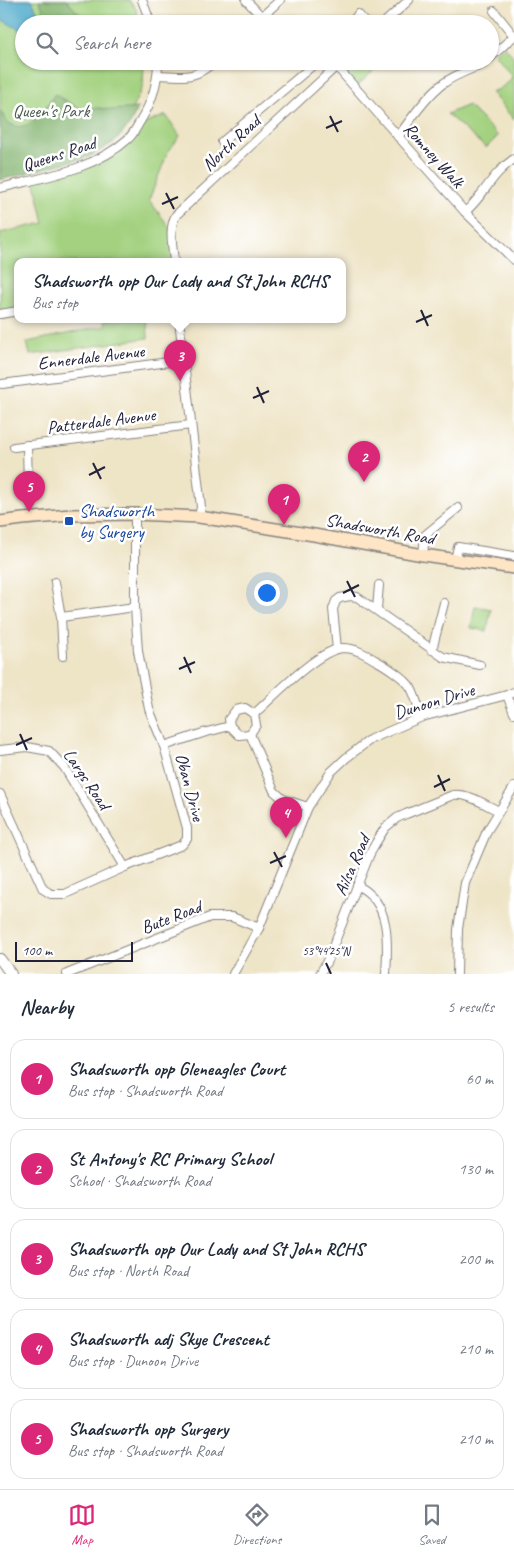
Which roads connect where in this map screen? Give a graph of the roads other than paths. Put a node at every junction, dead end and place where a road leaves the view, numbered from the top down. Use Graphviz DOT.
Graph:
graph roads {
  1 [pos="142,0"];
  2 [pos="246,0"];
  3 [pos="280,0"];
  4 [pos="409,0"];
  5 [pos="494,11"];
  6 [pos="148,15"];
  7 [pos="260,15"];
  8 [pos="264,15"];
  9 [pos="393,15"];
  10 [pos="497,15"];
  11 [pos="499,17"];
  12 [pos="499,50"];
  13 [pos="158,70"];
  14 [pos="205,70"];
  15 [pos="307,70"];
  16 [pos="333,70"];
  17 [pos="344,70"];
  18 [pos="468,70"];
  19 [pos="158,75"];
  20 [pos="398,137"];
  21 [pos="222,142"];
  22 [pos="514,159"];
  23 [pos="0,188"];
  24 [pos="465,212"];
  25 [pos="174,258"];
  26 [pos="514,260"];
  27 [pos="14,312"];
  28 [pos="0,314"];
  29 [pos="179,323"];
  30 [pos="184,360"];
  31 [pos="2,384"];
  32 [pos="191,425"];
  33 [pos="27,445"];
  34 [pos="14,447"];
  35 [pos="28,487"];
  36 [pos="458,508"];
  37 [pos="135,514"];
  38 [pos="199,517"];
  39 [pos="0,522"];
  40 [pos="423,555"];
  41 [pos="514,556"];
  42 [pos="454,560"];
  43 [pos="514,568"];
  44 [pos="55,582"];
  45 [pos="379,585"];
  46 [pos="444,603"];
  47 [pos="135,607"];
  48 [pos="376,609"];
  49 [pos="61,617"];
  50 [pos="337,649"];
  51 [pos="432,650"];
  52 [pos="63,656"];
  53 [pos="480,665"];
  54 [pos="510,694"];
  55 [pos="514,713"];
  56 [pos="254,714"];
  57 [pos="422,717"];
  58 [pos="230,726"];
  59 [pos="250,734"];
  60 [pos="164,746"];
  61 [pos="0,750"];
  62 [pos="514,786"];
  63 [pos="0,794"];
  64 [pos="308,807"];
  65 [pos="499,811"];
  66 [pos="125,867"];
  67 [pos="358,886"];
  68 [pos="259,928"];
  69 [pos="0,959"];
  70 [pos="11,974"];
  71 [pos="67,974"];
  72 [pos="233,974"];
  73 [pos="320,974"];
  74 [pos="386,974"];
  75 [pos="457,974"];
  1 -- 6 [label="street"];
  2 -- 7 [label="street"];
  3 -- 8 [label="street"];
  4 -- 9 [label="street"];
  5 -- 10 [label="street"];
  11 -- 12 [label="street"];
  13 -- 19 [label="street, Queens Road"];
  14 -- 19 [label="street"];
  15 -- 21 [label="street"];
  16 -- 25 [label="street, North Road"];
  17 -- 20 [label="street, Romney Walk"];
  18 -- 20 [label="street"];
  19 -- 23 [label="street, Queens Road"];
  20 -- 24 [label="street, Romney Walk"];
  22 -- 24 [label="street"];
  24 -- 26 [label="street, Romney Walk"];
  27 -- 28 [label="street"];
  29 -- 30 [label="street"];
  30 -- 31 [label="street, Ennerdale Avenue"];
  30 -- 32 [label="street"];
  32 -- 33 [label="street, Patterdale Avenue"];
  32 -- 38 [label="street"];
  33 -- 34 [label="street, Patterdale Avenue"];
  33 -- 35 [label="street"];
  36 -- 40 [label="street"];
  37 -- 38 [label="main road, Shadsworth Road"];
  37 -- 39 [label="main road, Shadsworth Road"];
  37 -- 47 [label="street, Oban Drive"];
  38 -- 40 [label="main road, Shadsworth Road"];
  40 -- 42 [label="main road, Shadsworth Road"];
  41 -- 42 [label="street, Shadsworth Road"];
  42 -- 43 [label="main road, Shadsworth Road"];
  44 -- 49 [label="street"];
  45 -- 48 [label="street"];
  46 -- 51 [label="street"];
  47 -- 49 [label="street"];
  47 -- 60 [label="street, Oban Drive"];
  48 -- 50 [label="street"];
  48 -- 51 [label="street"];
  49 -- 52 [label="street"];
  50 -- 56 [label="street"];
  50 -- 57 [label="street"];
  51 -- 53 [label="street"];
  54 -- 55 [label="street"];
  54 -- 57 [label="street, Dunoon Drive"];
  56 -- 58 [label="street"];
  56 -- 59 [label="street"];
  57 -- 64 [label="street, Dunoon Drive"];
  58 -- 59 [label="street"];
  58 -- 60 [label="street"];
  59 -- 64 [label="street"];
  60 -- 66 [label="street, Oban Drive"];
  61 -- 66 [label="street, Largs Road"];
  62 -- 65 [label="street"];
  63 -- 66 [label="street, Oban Drive"];
  64 -- 68 [label="street, Dunoon Drive"];
  65 -- 67 [label="street, Ailsa Road"];
  65 -- 75 [label="street"];
  67 -- 73 [label="street, Ailsa Road"];
  67 -- 74 [label="street"];
  68 -- 71 [label="street, Bute Road"];
  68 -- 72 [label="street, Dunoon Drive"];
  69 -- 70 [label="street"];
}
